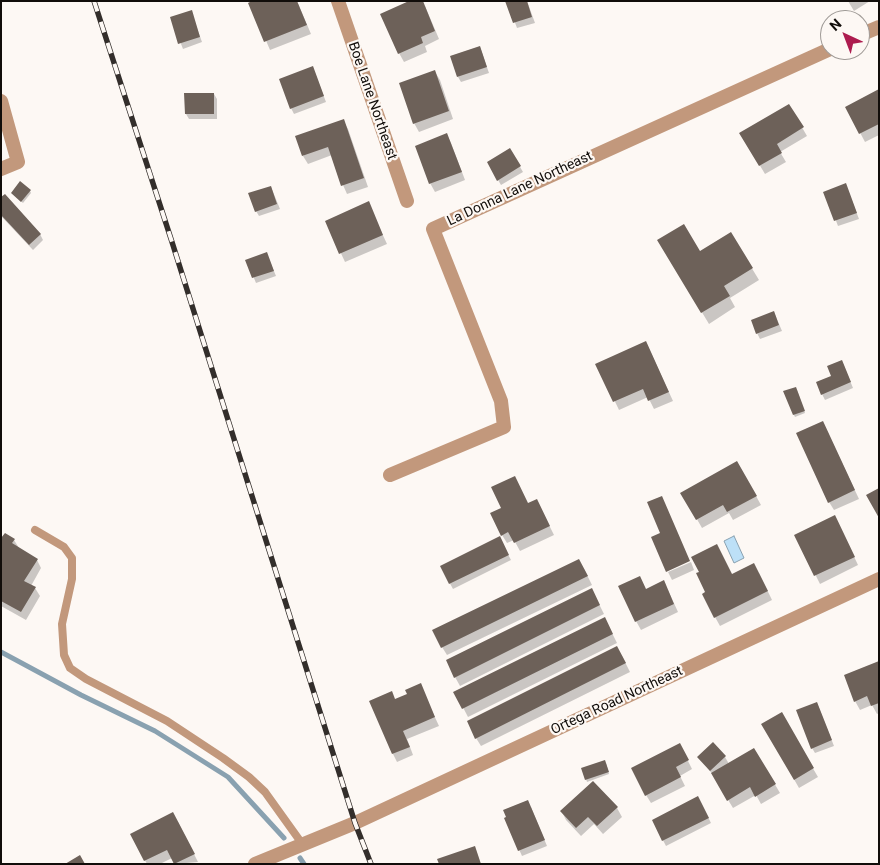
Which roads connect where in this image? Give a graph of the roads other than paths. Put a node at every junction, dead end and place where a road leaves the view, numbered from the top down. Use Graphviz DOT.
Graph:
graph roads {
  1 [pos="338,1"];
  2 [pos="820,54"];
  3 [pos="1,101"];
  4 [pos="1,170"];
  5 [pos="407,201"];
  6 [pos="390,475"];
  7 [pos="35,530"];
  8 [pos="879,579"];
  9 [pos="303,845"];
  10 [pos="254,864"];
  1 -- 5 [label="street, Boe Lane Northeast"];
  2 -- 6 [label="street, La Donna Lane Northeast"];
  3 -- 4 [label="street"];
  7 -- 9 [label="lane"];
  8 -- 9 [label="street, Ortega Road Northeast"];
  9 -- 10 [label="street, Ortega Road Northeast"];
}
